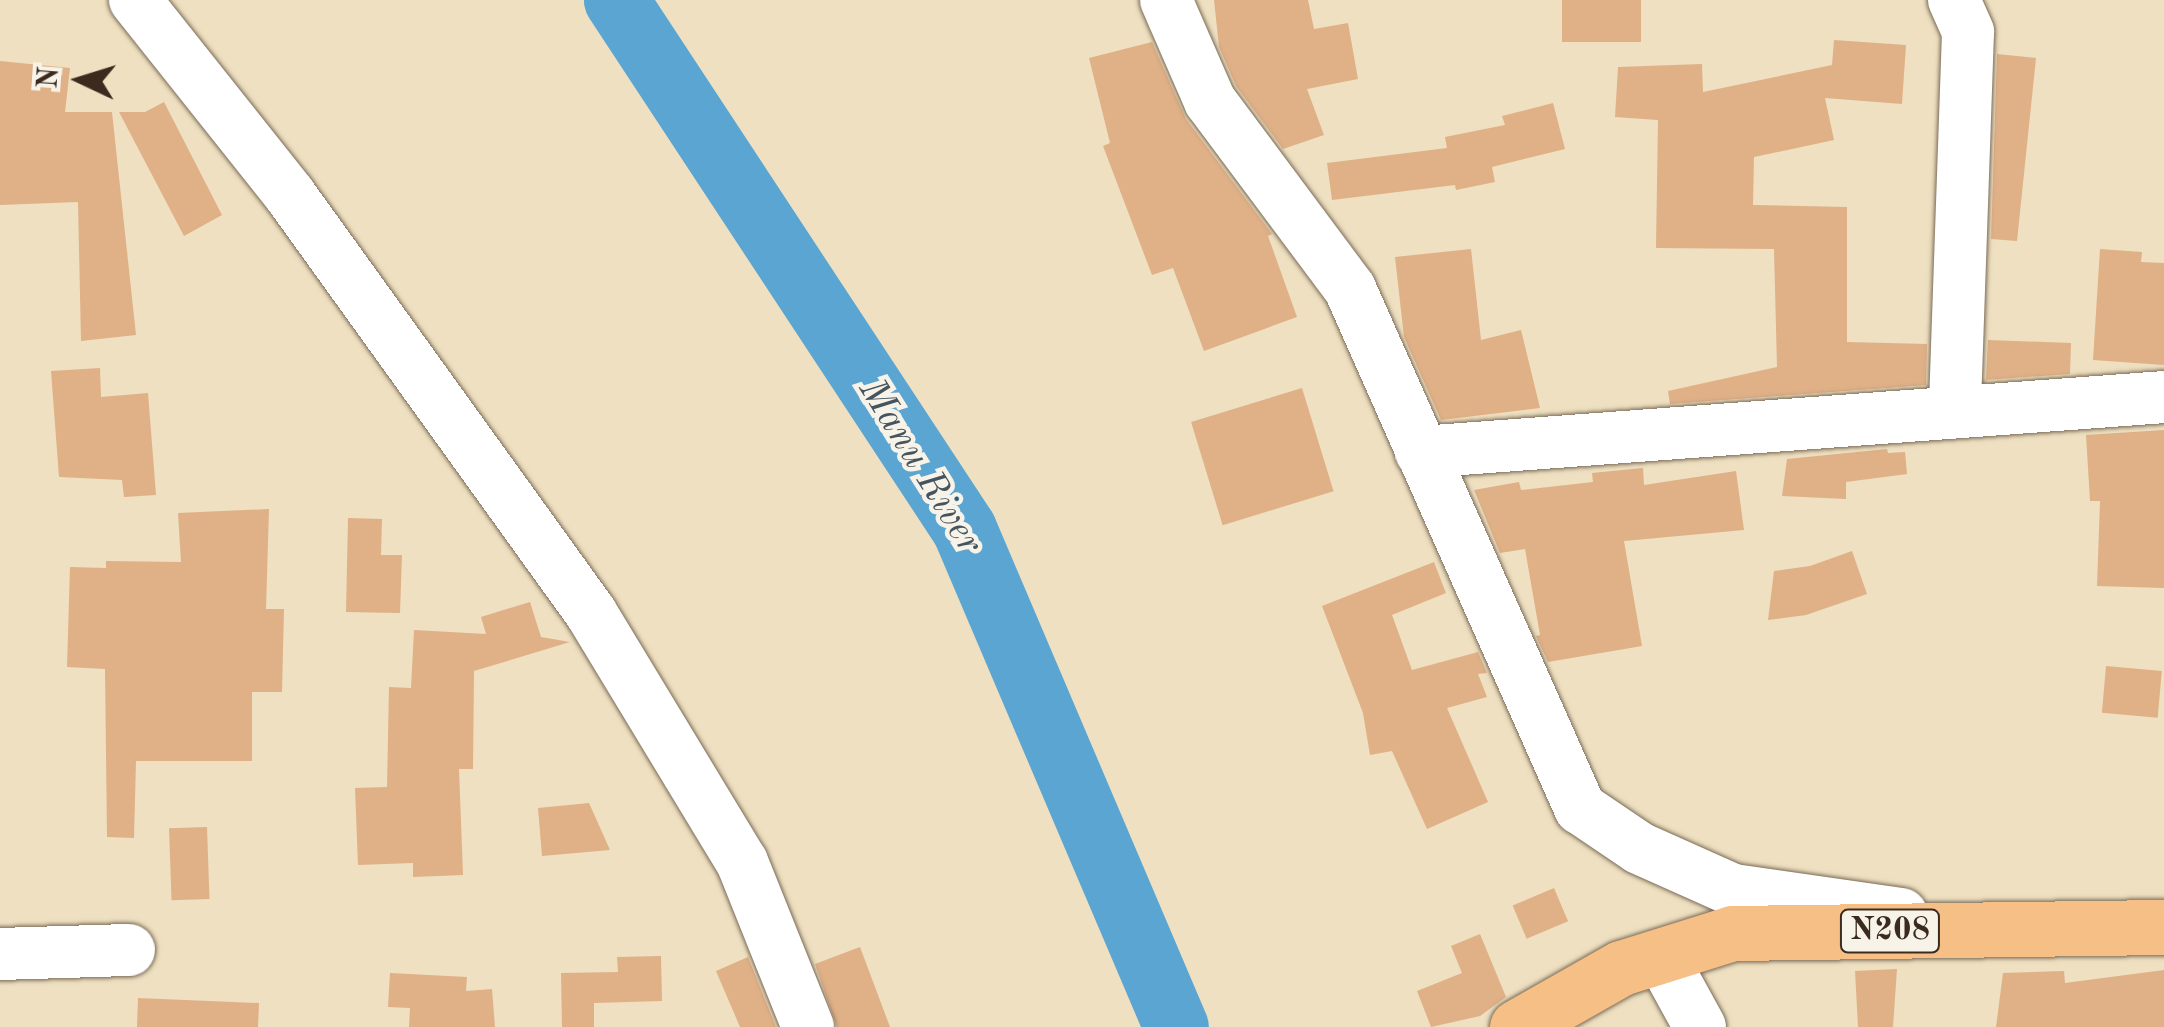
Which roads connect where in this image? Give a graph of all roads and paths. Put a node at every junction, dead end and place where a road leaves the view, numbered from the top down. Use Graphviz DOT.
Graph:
graph roads {
  1 [pos="135,0"];
  2 [pos="1166,0"];
  3 [pos="1954,0"];
  4 [pos="2164,397"];
  5 [pos="1955,412"];
  6 [pos="1421,452"];
  7 [pos="2164,928"];
  8 [pos="2001,929"];
  9 [pos="130,950"];
  10 [pos="0,954"];
  11 [pos="1641,962"];
  12 [pos="808,1027"];
  13 [pos="1518,1027"];
  14 [pos="1700,1027"];
  1 -- 12 [label="street"];
  2 -- 6 [label="street"];
  3 -- 5 [label="street"];
  4 -- 5 [label="street"];
  5 -- 6 [label="street"];
  6 -- 8 [label="street"];
  7 -- 8 [label="highway, N208"];
  8 -- 11 [label="highway, N208"];
  9 -- 10 [label="street"];
  11 -- 13 [label="highway, N208"];
  11 -- 14 [label="street"];
}
